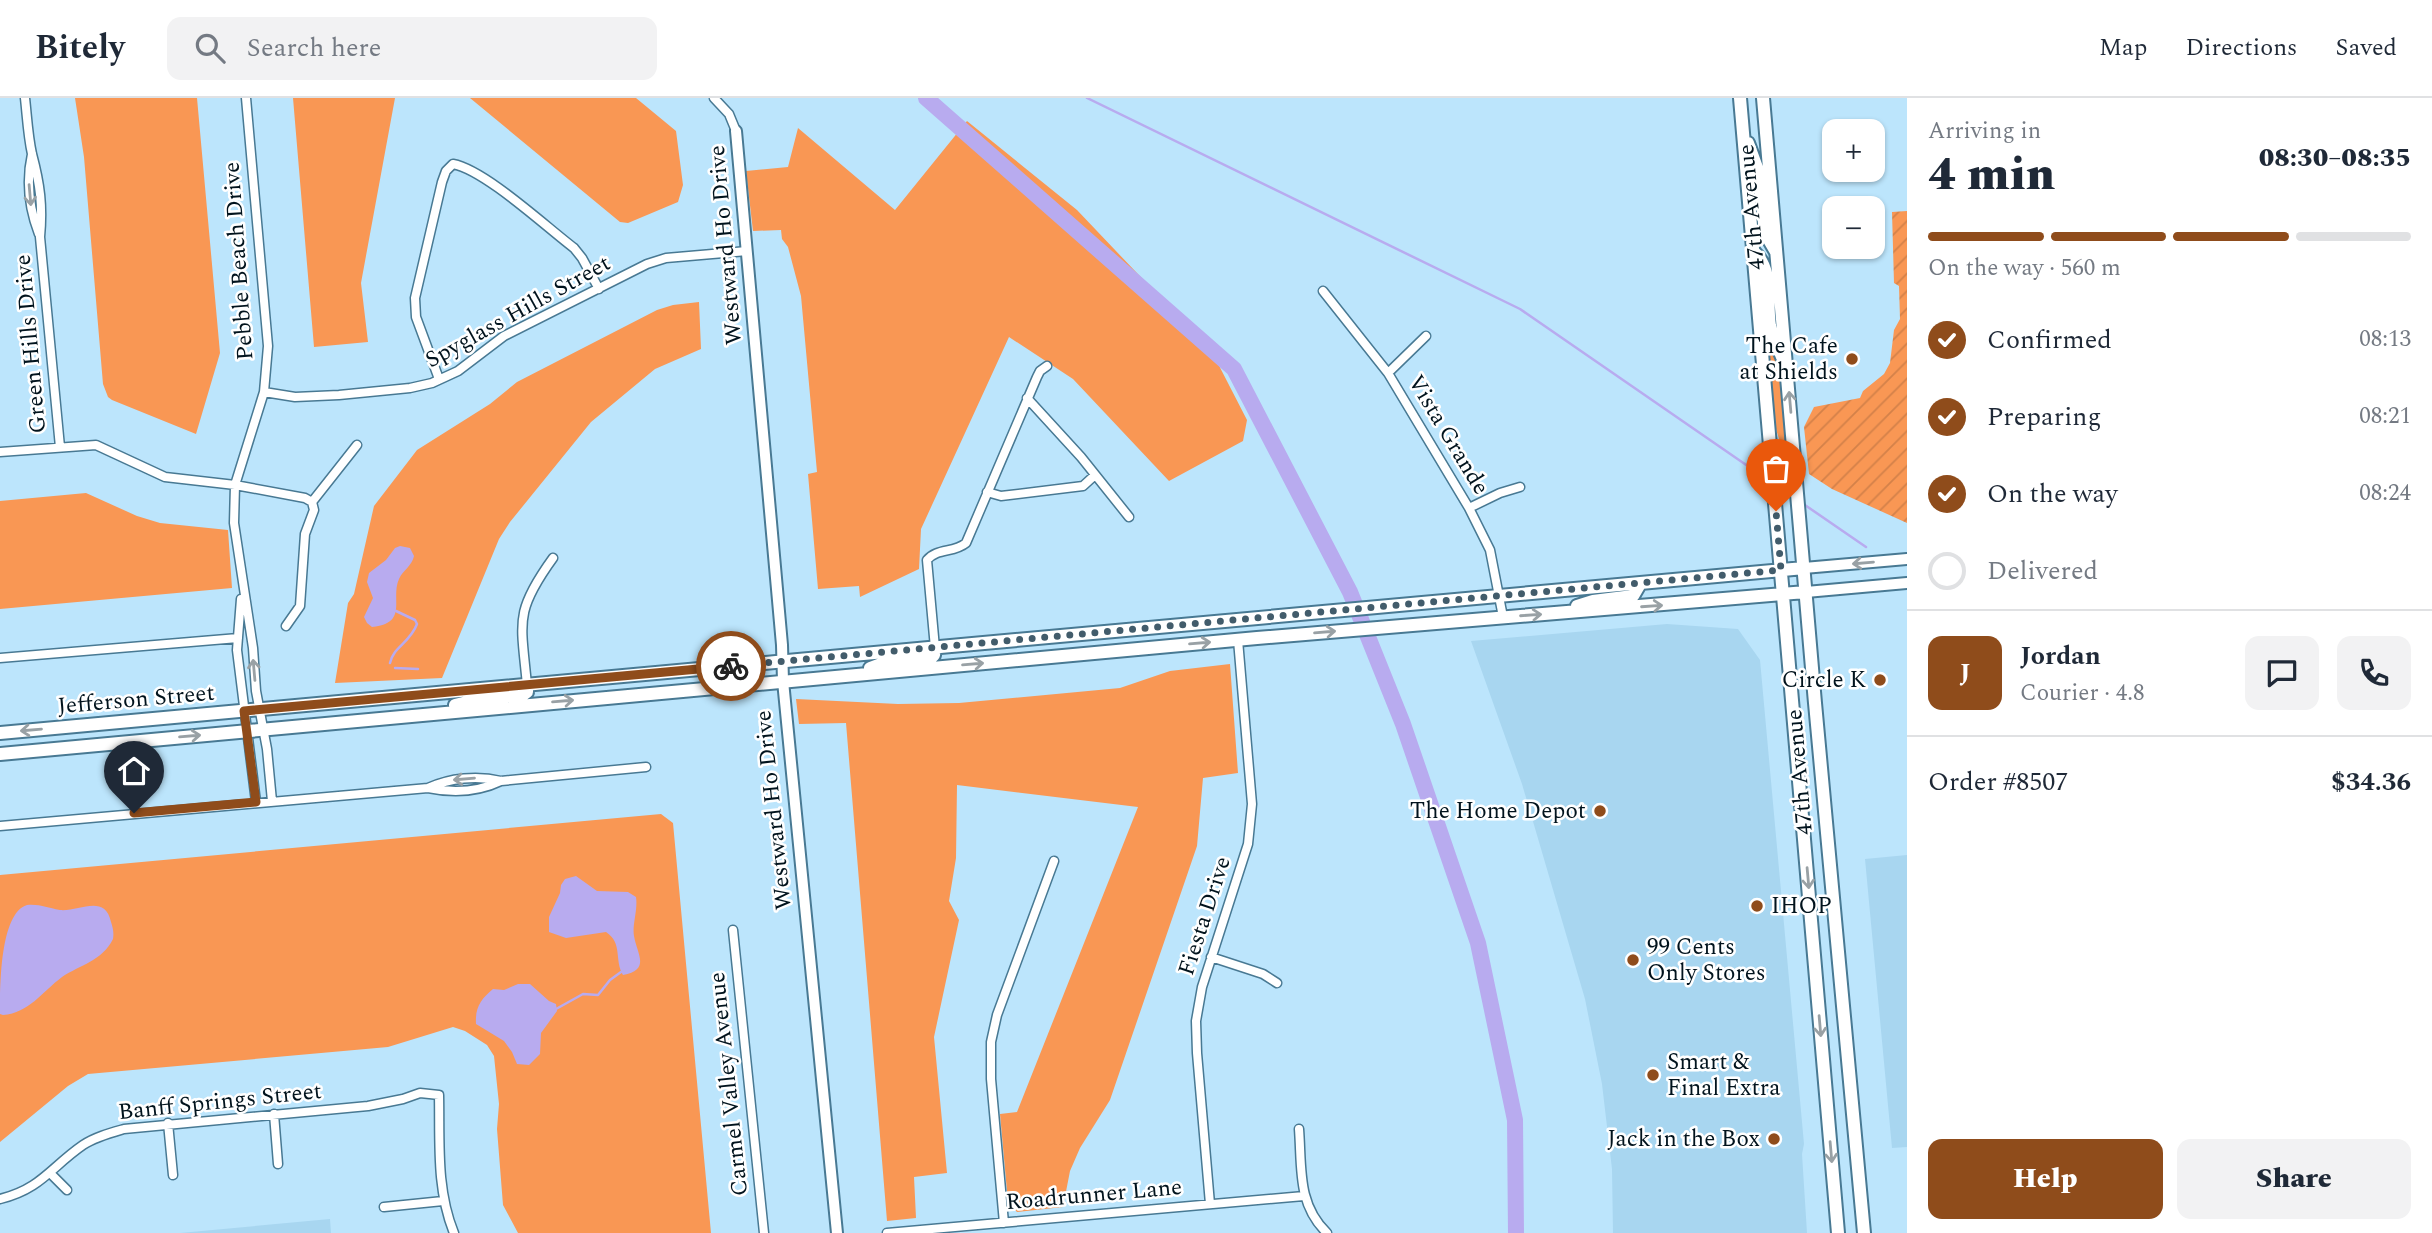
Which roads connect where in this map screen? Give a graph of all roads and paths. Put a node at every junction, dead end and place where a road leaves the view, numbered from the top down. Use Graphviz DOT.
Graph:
graph roads {
  1 [pos="25,98"];
  2 [pos="246,98"];
  3 [pos="714,98"];
  4 [pos="1740,98"];
  5 [pos="1763,98"];
  6 [pos="1743,127"];
  7 [pos="736,131"];
  8 [pos="747,251"];
  9 [pos="1753,252"];
  10 [pos="1777,252"];
  11 [pos="599,289"];
  12 [pos="1323,291"];
  13 [pos="1426,337"];
  14 [pos="1047,366"];
  15 [pos="1787,372"];
  16 [pos="1388,373"];
  17 [pos="439,379"];
  18 [pos="264,391"];
  19 [pos="1027,398"];
  20 [pos="357,445"];
  21 [pos="60,447"];
  22 [pos="0,452"];
  23 [pos="1096,475"];
  24 [pos="235,485"];
  25 [pos="1520,487"];
  26 [pos="987,492"];
  27 [pos="312,502"];
  28 [pos="1469,508"];
  29 [pos="1129,517"];
  30 [pos="553,558"];
  31 [pos="1907,559"];
  32 [pos="1804,568"];
  33 [pos="1781,570"];
  34 [pos="1907,583"];
  35 [pos="1640,584"];
  36 [pos="242,585"];
  37 [pos="1806,593"];
  38 [pos="1783,595"];
  39 [pos="1500,597"];
  40 [pos="1560,612"];
  41 [pos="1503,617"];
  42 [pos="286,626"];
  43 [pos="237,638"];
  44 [pos="1238,640"];
  45 [pos="935,648"];
  46 [pos="0,658"];
  47 [pos="783,661"];
  48 [pos="850,675"];
  49 [pos="783,681"];
  50 [pos="527,685"];
  51 [pos="260,709"];
  52 [pos="244,711"];
  53 [pos="421,715"];
  54 [pos="264,729"];
  55 [pos="247,730"];
  56 [pos="0,733"];
  57 [pos="0,754"];
  58 [pos="646,767"];
  59 [pos="272,801"];
  60 [pos="256,802"];
  61 [pos="0,826"];
  62 [pos="1054,861"];
  63 [pos="733,930"];
  64 [pos="1211,957"];
  65 [pos="1277,983"];
  66 [pos="1825,1084"];
  67 [pos="1850,1084"];
  68 [pos="274,1114"];
  69 [pos="169,1124"];
  70 [pos="1299,1129"];
  71 [pos="278,1164"];
  72 [pos="50,1173"];
  73 [pos="173,1175"];
  74 [pos="67,1190"];
  75 [pos="1304,1196"];
  76 [pos="0,1199"];
  77 [pos="443,1201"];
  78 [pos="1210,1204"];
  79 [pos="384,1207"];
  80 [pos="1004,1223"];
  81 [pos="454,1233"];
  82 [pos="764,1233"];
  83 [pos="836,1233"];
  84 [pos="887,1233"];
  85 [pos="1327,1233"];
  86 [pos="1838,1233"];
  87 [pos="1864,1233"];
  1 -- 21 [label="street, Green Hills Drive"];
  2 -- 18 [label="street, Pebble Beach Drive"];
  3 -- 7 [label="street"];
  4 -- 6 [label="main road, 47th Avenue"];
  5 -- 10 [label="main road, 47th Avenue"];
  6 -- 9 [label="main road, 47th Avenue"];
  6 -- 10 [label="main road"];
  7 -- 8 [label="street, Westward Ho Drive"];
  8 -- 11 [label="street, Spyglass Hills Street"];
  8 -- 47 [label="street, Westward Ho Drive"];
  9 -- 15 [label="main road"];
  9 -- 33 [label="main road, 47th Avenue"];
  10 -- 15 [label="main road, 47th Avenue"];
  11 -- 17 [label="street, Spyglass Hills Street"];
  11 -- 17 [label="street"];
  12 -- 16 [label="street, Vista Grande"];
  13 -- 16 [label="street"];
  14 -- 19 [label="street"];
  32 -- 15 [label="main road, 47th Avenue, one-way"];
  16 -- 28 [label="street, Vista Grande"];
  17 -- 18 [label="street, Spyglass Hills Street"];
  18 -- 24 [label="street, Pebble Beach Drive"];
  19 -- 23 [label="street"];
  19 -- 26 [label="street"];
  20 -- 27 [label="street"];
  21 -- 22 [label="street"];
  21 -- 24 [label="street"];
  23 -- 26 [label="street"];
  23 -- 29 [label="street"];
  24 -- 27 [label="street"];
  24 -- 36 [label="street, Pebble Beach Drive"];
  25 -- 28 [label="street"];
  26 -- 45 [label="street"];
  27 -- 42 [label="street"];
  28 -- 39 [label="street, Vista Grande"];
  30 -- 50 [label="street"];
  31 -- 32 [label="street, Jefferson Street, one-way"];
  32 -- 33 [label="main road, Jefferson Street"];
  32 -- 37 [label="main road, 47th Avenue"];
  33 -- 35 [label="main road, Jefferson Street"];
  33 -- 38 [label="main road, 47th Avenue"];
  34 -- 37 [label="street, Jefferson Street"];
  35 -- 39 [label="main road, Jefferson Street"];
  35 -- 40 [label="main road"];
  36 -- 43 [label="street"];
  51 -- 36 [label="street, one-way"];
  37 -- 38 [label="main road, Jefferson Street"];
  37 -- 67 [label="main road, 47th Avenue"];
  40 -- 38 [label="main road, Jefferson Street, one-way"];
  38 -- 66 [label="main road, 47th Avenue, one-way"];
  39 -- 41 [label="street, Vista Grande"];
  39 -- 45 [label="main road, Jefferson Street"];
  41 -- 40 [label="main road, Jefferson Street, one-way"];
  44 -- 41 [label="main road, Jefferson Street, one-way"];
  43 -- 46 [label="street"];
  43 -- 52 [label="street"];
  48 -- 44 [label="main road, Jefferson Street, one-way"];
  44 -- 64 [label="street, Fiesta Drive"];
  45 -- 47 [label="main road, Jefferson Street"];
  45 -- 48 [label="main road"];
  47 -- 49 [label="street, Westward Ho Drive"];
  47 -- 50 [label="main road, Jefferson Street"];
  48 -- 49 [label="main road, Jefferson Street"];
  53 -- 49 [label="main road, Jefferson Street, one-way"];
  49 -- 83 [label="street, Westward Ho Drive"];
  50 -- 51 [label="main road, Jefferson Street"];
  50 -- 53 [label="main road"];
  51 -- 52 [label="main road, Jefferson Street"];
  51 -- 54 [label="street"];
  52 -- 55 [label="street"];
  52 -- 56 [label="main road, Jefferson Street, one-way"];
  53 -- 54 [label="main road, Jefferson Street"];
  54 -- 55 [label="main road, Jefferson Street"];
  54 -- 59 [label="street"];
  57 -- 55 [label="main road, Jefferson Street, one-way"];
  55 -- 60 [label="street"];
  58 -- 59 [label="street"];
  59 -- 60 [label="street"];
  60 -- 61 [label="street"];
  62 -- 80 [label="street"];
  63 -- 82 [label="street, Carmel Valley Avenue"];
  64 -- 65 [label="street"];
  64 -- 78 [label="street, Fiesta Drive"];
  66 -- 67 [label="main road"];
  66 -- 86 [label="main road, 47th Avenue, one-way"];
  67 -- 87 [label="main road, 47th Avenue"];
  68 -- 69 [label="street, Banff Springs Street"];
  68 -- 71 [label="street"];
  68 -- 77 [label="street, Banff Springs Street"];
  69 -- 72 [label="street, Banff Springs Street"];
  69 -- 73 [label="street"];
  70 -- 75 [label="street"];
  72 -- 74 [label="street"];
  72 -- 76 [label="street, Banff Springs Street"];
  75 -- 78 [label="street, Roadrunner Lane"];
  75 -- 85 [label="street"];
  77 -- 79 [label="street"];
  77 -- 81 [label="street"];
  78 -- 80 [label="street, Roadrunner Lane"];
  80 -- 84 [label="street, Roadrunner Lane"];
}
